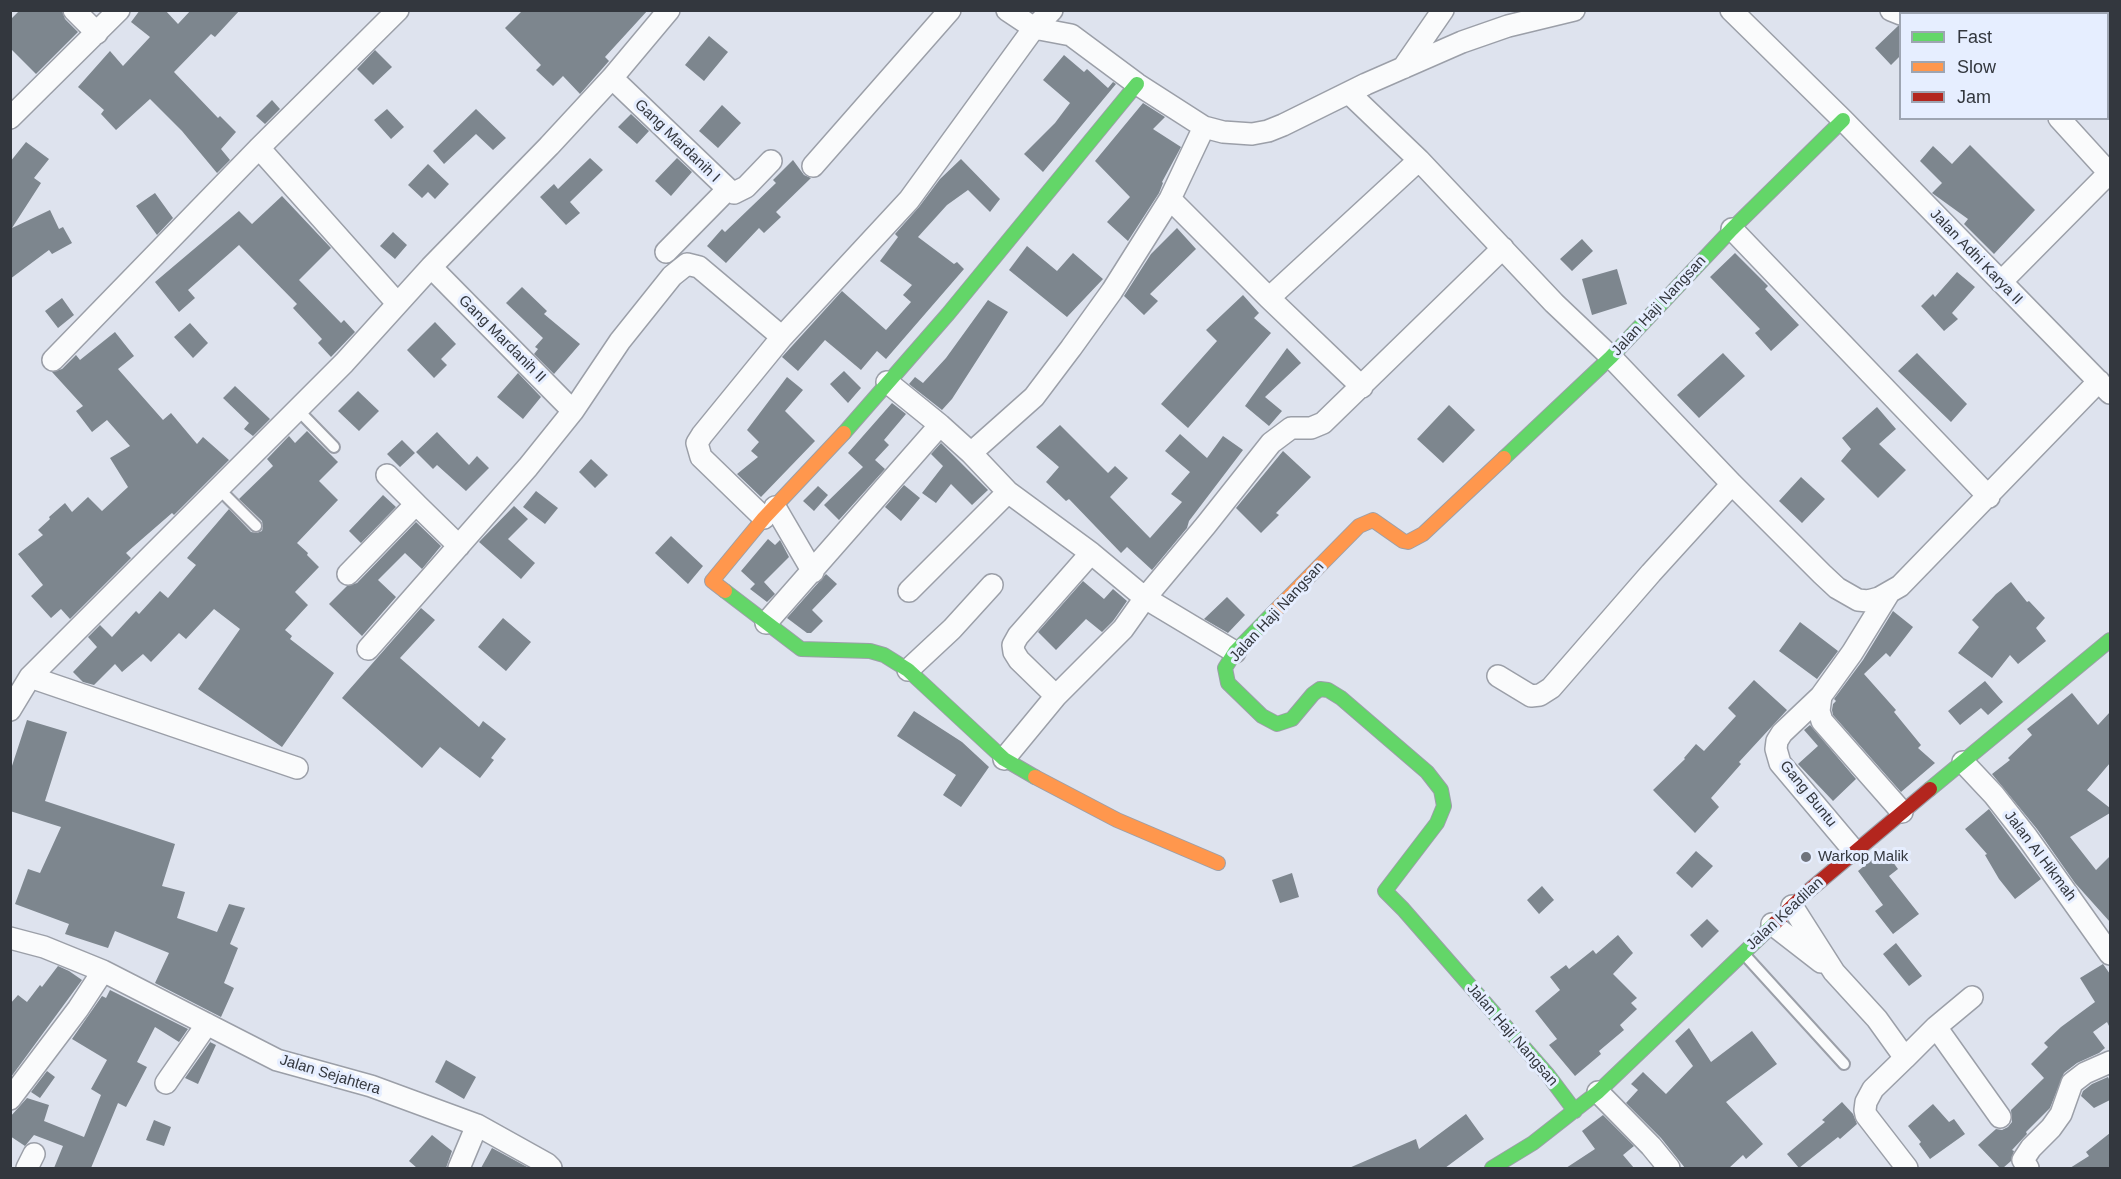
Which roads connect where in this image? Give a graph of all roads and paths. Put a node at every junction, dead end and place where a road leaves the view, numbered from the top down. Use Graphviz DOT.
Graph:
graph roads {
  1 [pos="74,10"];
  2 [pos="119,10"];
  3 [pos="398,10"];
  4 [pos="669,10"];
  5 [pos="950,10"];
  6 [pos="1008,10"];
  7 [pos="1052,10"];
  8 [pos="1443,10"];
  9 [pos="1507,10"];
  10 [pos="1574,10"];
  11 [pos="1731,10"];
  12 [pos="1753,10"];
  13 [pos="1034,28"];
  14 [pos="1495,31"];
  15 [pos="1755,32"];
  16 [pos="97,33"];
  17 [pos="1402,68"];
  18 [pos="612,78"];
  19 [pos="1137,84"];
  20 [pos="1349,93"];
  21 [pos="14,107"];
  22 [pos="1843,120"];
  23 [pos="2061,120"];
  24 [pos="1204,127"];
  25 [pos="259,148"];
  26 [pos="1419,160"];
  27 [pos="771,161"];
  28 [pos="813,166"];
  29 [pos="2110,173"];
  30 [pos="728,189"];
  31 [pos="1170,199"];
  32 [pos="1732,229"];
  33 [pos="1503,248"];
  34 [pos="666,252"];
  35 [pos="430,267"];
  36 [pos="2001,282"];
  37 [pos="1269,298"];
  38 [pos="397,303"];
  39 [pos="782,337"];
  40 [pos="1611,357"];
  41 [pos="53,360"];
  42 [pos="887,382"];
  43 [pos="1362,387"];
  44 [pos="2105,387"];
  45 [pos="297,410"];
  46 [pos="573,411"];
  47 [pos="940,425"];
  48 [pos="334,447"];
  49 [pos="971,453"];
  50 [pos="387,475"];
  51 [pos="1732,484"];
  52 [pos="218,488"];
  53 [pos="1008,492"];
  54 [pos="1989,497"];
  55 [pos="416,504"];
  56 [pos="769,513"];
  57 [pos="256,526"];
  58 [pos="459,546"];
  59 [pos="1091,553"];
  60 [pos="813,572"];
  61 [pos="348,574"];
  62 [pos="992,585"];
  63 [pos="909,591"];
  64 [pos="1889,592"];
  65 [pos="1145,598"];
  66 [pos="766,623"];
  67 [pos="2110,640"];
  68 [pos="368,649"];
  69 [pos="1235,652"];
  70 [pos="908,670"];
  71 [pos="1498,676"];
  72 [pos="30,677"];
  73 [pos="1056,696"];
  74 [pos="1821,696"];
  75 [pos="10,710"];
  76 [pos="1004,759"];
  77 [pos="1963,762"];
  78 [pos="297,768"];
  79 [pos="1902,812"];
  80 [pos="1855,852"];
  81 [pos="1218,863"];
  82 [pos="1792,906"];
  83 [pos="1772,924"];
  84 [pos="10,938"];
  85 [pos="1743,952"];
  86 [pos="2110,954"];
  87 [pos="103,971"];
  88 [pos="1834,972"];
  89 [pos="1972,997"];
  90 [pos="207,1024"];
  91 [pos="1936,1027"];
  92 [pos="1905,1058"];
  93 [pos="2110,1062"];
  94 [pos="1844,1064"];
  95 [pos="166,1083"];
  96 [pos="1598,1092"];
  97 [pos="10,1099"];
  98 [pos="1575,1111"];
  99 [pos="2000,1117"];
  100 [pos="477,1125"];
  101 [pos="459,1168"];
  102 [pos="551,1168"];
  103 [pos="1492,1168"];
  104 [pos="1669,1168"];
  105 [pos="1907,1168"];
  106 [pos="2028,1168"];
  1 -- 16 [label="street"];
  2 -- 16 [label="street"];
  3 -- 25 [label="street"];
  4 -- 18 [label="street"];
  5 -- 28 [label="street"];
  6 -- 13 [label="street"];
  7 -- 13 [label="street"];
  8 -- 17 [label="street"];
  9 -- 14 [label="street"];
  10 -- 14 [label="street"];
  11 -- 15 [label="street, Jalan Adhi Karya II"];
  12 -- 15 [label="street"];
  13 -- 19 [label="street"];
  13 -- 39 [label="street"];
  14 -- 17 [label="street"];
  15 -- 22 [label="street, Jalan Adhi Karya II"];
  16 -- 21 [label="street"];
  17 -- 20 [label="street"];
  18 -- 30 [label="street, Gang Mardanih I"];
  18 -- 35 [label="street"];
  19 -- 24 [label="street"];
  19 -- 42 [label="street"];
  20 -- 24 [label="street"];
  20 -- 26 [label="street"];
  22 -- 32 [label="street, Jalan Haji Nangsan"];
  22 -- 36 [label="street, Jalan Adhi Karya II"];
  23 -- 29 [label="street"];
  24 -- 31 [label="street"];
  25 -- 38 [label="street"];
  25 -- 41 [label="street"];
  26 -- 33 [label="street"];
  26 -- 37 [label="street"];
  27 -- 30 [label="street, Gang Mardanih I"];
  29 -- 36 [label="street"];
  30 -- 34 [label="street"];
  31 -- 37 [label="street"];
  31 -- 49 [label="street"];
  32 -- 40 [label="street, Jalan Haji Nangsan"];
  32 -- 54 [label="street"];
  33 -- 40 [label="street"];
  33 -- 43 [label="street"];
  35 -- 38 [label="street"];
  35 -- 46 [label="street, Gang Mardanih II"];
  36 -- 44 [label="street, Jalan Adhi Karya II"];
  37 -- 43 [label="street"];
  38 -- 45 [label="street"];
  39 -- 46 [label="street"];
  39 -- 56 [label="street"];
  40 -- 51 [label="street"];
  40 -- 69 [label="street, Jalan Haji Nangsan"];
  42 -- 47 [label="street"];
  42 -- 56 [label="street"];
  43 -- 65 [label="street"];
  44 -- 54 [label="street"];
  45 -- 48 [label="lane"];
  45 -- 52 [label="street"];
  46 -- 58 [label="street"];
  47 -- 49 [label="street"];
  47 -- 60 [label="street"];
  49 -- 53 [label="street"];
  50 -- 55 [label="street"];
  51 -- 64 [label="street"];
  51 -- 71 [label="street"];
  52 -- 57 [label="lane"];
  52 -- 72 [label="street"];
  53 -- 59 [label="street"];
  53 -- 63 [label="street"];
  54 -- 64 [label="street"];
  55 -- 58 [label="street"];
  55 -- 61 [label="street"];
  56 -- 60 [label="street"];
  56 -- 66 [label="street"];
  58 -- 68 [label="street"];
  59 -- 65 [label="street"];
  59 -- 73 [label="street"];
  60 -- 66 [label="street"];
  62 -- 70 [label="street"];
  64 -- 74 [label="street"];
  65 -- 69 [label="street"];
  65 -- 73 [label="street"];
  66 -- 70 [label="street"];
  67 -- 77 [label="street, Jalan Keadilan"];
  69 -- 98 [label="street, Jalan Haji Nangsan"];
  70 -- 76 [label="street"];
  72 -- 75 [label="street"];
  72 -- 78 [label="street"];
  73 -- 76 [label="street"];
  74 -- 79 [label="street"];
  74 -- 80 [label="street, Gang Buntu"];
  76 -- 81 [label="street"];
  77 -- 79 [label="street, Jalan Keadilan"];
  77 -- 86 [label="street, Jalan Al Hikmah"];
  79 -- 80 [label="street, Jalan Keadilan"];
  80 -- 82 [label="street, Jalan Keadilan"];
  82 -- 83 [label="street, Jalan Keadilan"];
  82 -- 88 [label="street"];
  83 -- 85 [label="street, Jalan Keadilan"];
  83 -- 88 [label="street"];
  84 -- 87 [label="street, Jalan Sejahtera"];
  85 -- 94 [label="lane"];
  85 -- 96 [label="street, Jalan Keadilan"];
  87 -- 90 [label="street, Jalan Sejahtera"];
  87 -- 97 [label="street"];
  88 -- 92 [label="street"];
  89 -- 91 [label="street"];
  90 -- 95 [label="street"];
  90 -- 100 [label="street, Jalan Sejahtera"];
  91 -- 92 [label="street"];
  91 -- 99 [label="street"];
  92 -- 105 [label="street"];
  93 -- 106 [label="street"];
  96 -- 98 [label="street, Jalan Keadilan"];
  96 -- 104 [label="street"];
  98 -- 103 [label="street, Jalan Keadilan"];
  100 -- 101 [label="street"];
  100 -- 102 [label="street, Jalan Sejahtera"];
}
